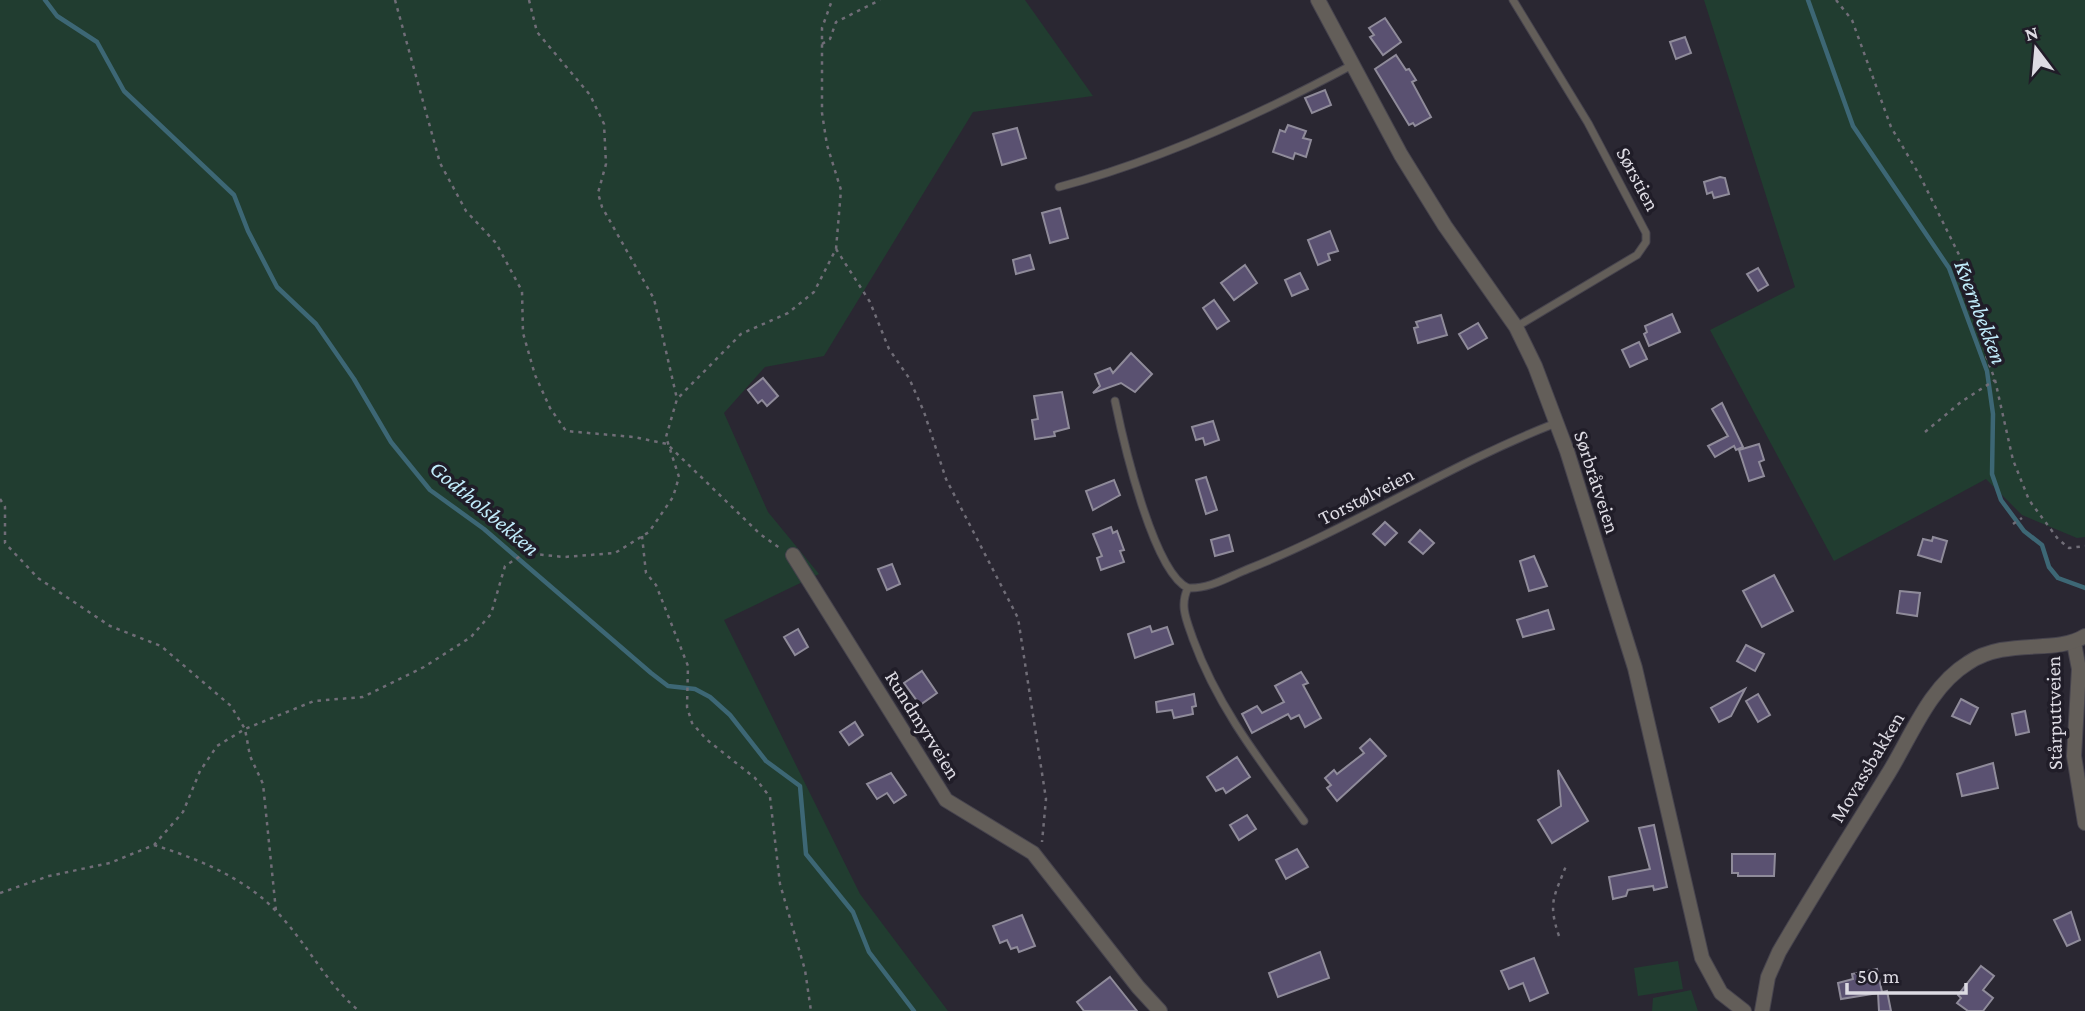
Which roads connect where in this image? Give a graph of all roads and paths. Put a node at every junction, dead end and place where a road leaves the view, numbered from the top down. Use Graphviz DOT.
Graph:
graph roads {
  1 [pos="395,0"];
  2 [pos="529,0"];
  3 [pos="880,0"];
  4 [pos="1318,0"];
  5 [pos="1513,0"];
  6 [pos="1836,0"];
  7 [pos="831,3"];
  8 [pos="822,44"];
  9 [pos="1352,65"];
  10 [pos="1059,187"];
  11 [pos="836,249"];
  12 [pos="1516,327"];
  13 [pos="1994,380"];
  14 [pos="677,399"];
  15 [pos="1115,401"];
  16 [pos="1556,422"];
  17 [pos="1925,432"];
  18 [pos="667,444"];
  19 [pos="0,499"];
  20 [pos="2022,518"];
  21 [pos="2013,524"];
  22 [pos="642,536"];
  23 [pos="2085,547"];
  24 [pos="793,555"];
  25 [pos="1188,588"];
  26 [pos="2079,640"];
  27 [pos="245,729"];
  28 [pos="1304,821"];
  29 [pos="2085,823"];
  30 [pos="154,845"];
  31 [pos="1042,848"];
  32 [pos="1567,863"];
  33 [pos="0,893"];
  34 [pos="276,911"];
  35 [pos="1559,936"];
  36 [pos="359,1011"];
  37 [pos="811,1011"];
  38 [pos="1160,1011"];
  39 [pos="1744,1011"];
  40 [pos="1762,1011"];
  1 -- 18 [label="path"];
  2 -- 14 [label="path"];
  3 -- 8 [label="path"];
  4 -- 9 [label="street, Sørbråtveien"];
  5 -- 12 [label="lane, Sørstien"];
  6 -- 13 [label="path"];
  7 -- 8 [label="path"];
  8 -- 11 [label="path"];
  9 -- 10 [label="lane"];
  9 -- 12 [label="street, Sørbråtveien"];
  11 -- 14 [label="path"];
  11 -- 31 [label="path"];
  12 -- 16 [label="street, Sørbråtveien"];
  13 -- 17 [label="path"];
  13 -- 23 [label="path"];
  14 -- 18 [label="path"];
  15 -- 25 [label="lane"];
  16 -- 25 [label="lane, Torstølveien"];
  16 -- 39 [label="street, Sørbråtveien"];
  18 -- 22 [label="path"];
  18 -- 24 [label="path"];
  19 -- 27 [label="path"];
  20 -- 21 [label="path"];
  22 -- 27 [label="path"];
  22 -- 37 [label="path"];
  24 -- 38 [label="street, Rundmyrveien"];
  25 -- 28 [label="lane"];
  26 -- 29 [label="street, Stårputtveien"];
  26 -- 40 [label="street, Movassbakken"];
  27 -- 30 [label="path"];
  27 -- 34 [label="path"];
  30 -- 33 [label="path"];
  30 -- 34 [label="path"];
  32 -- 35 [label="path"];
  34 -- 36 [label="path"];
}
